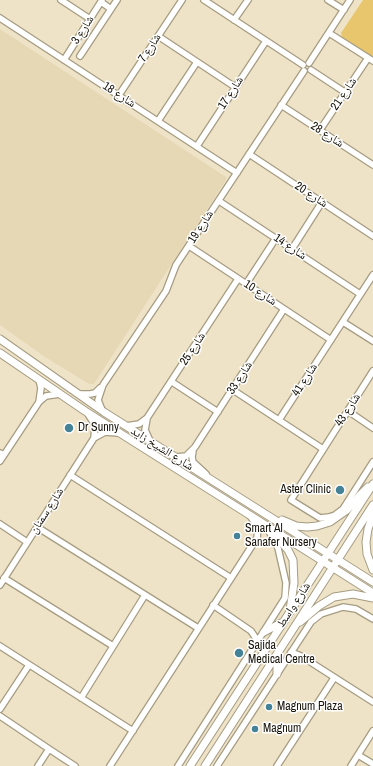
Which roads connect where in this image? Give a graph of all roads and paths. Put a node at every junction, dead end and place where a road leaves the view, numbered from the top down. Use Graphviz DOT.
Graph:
graph roads {
  1 [pos="61,0"];
  2 [pos="182,0"];
  3 [pos="204,0"];
  4 [pos="248,0"];
  5 [pos="328,0"];
  6 [pos="350,0"];
  7 [pos="102,1"];
  8 [pos="115,1"];
  9 [pos="111,9"];
  10 [pos="344,10"];
  11 [pos="0,18"];
  12 [pos="90,19"];
  13 [pos="234,20"];
  14 [pos="329,33"];
  15 [pos="158,36"];
  16 [pos="266,41"];
  17 [pos="80,56"];
  18 [pos="64,60"];
  19 [pos="371,60"];
  20 [pos="197,62"];
  21 [pos="305,66"];
  22 [pos="235,87"];
  23 [pos="346,93"];
  24 [pos="119,95"];
  25 [pos="281,105"];
  26 [pos="158,121"];
  27 [pos="320,130"];
  28 [pos="197,146"];
  29 [pos="249,154"];
  30 [pos="373,165"];
  31 [pos="237,173"];
  32 [pos="219,201"];
  33 [pos="322,202"];
  34 [pos="373,236"];
  35 [pos="276,238"];
  36 [pos="189,246"];
  37 [pos="292,249"];
  38 [pos="373,275"];
  39 [pos="238,279"];
  40 [pos="246,284"];
  41 [pos="360,294"];
  42 [pos="284,309"];
  43 [pos="343,322"];
  44 [pos="0,338"];
  45 [pos="331,340"];
  46 [pos="373,341"];
  47 [pos="0,353"];
  48 [pos="373,371"];
  49 [pos="38,380"];
  50 [pos="172,382"];
  51 [pos="103,385"];
  52 [pos="232,390"];
  53 [pos="60,394"];
  54 [pos="77,394"];
  55 [pos="39,402"];
  56 [pos="85,411"];
  57 [pos="348,411"];
  58 [pos="104,412"];
  59 [pos="218,412"];
  60 [pos="147,418"];
  61 [pos="279,420"];
  62 [pos="126,426"];
  63 [pos="373,428"];
  64 [pos="120,433"];
  65 [pos="94,438"];
  66 [pos="150,441"];
  67 [pos="195,447"];
  68 [pos="323,449"];
  69 [pos="2,454"];
  70 [pos="174,457"];
  71 [pos="0,461"];
  72 [pos="373,462"];
  73 [pos="70,475"];
  74 [pos="208,478"];
  75 [pos="373,484"];
  76 [pos="373,504"];
  77 [pos="262,512"];
  78 [pos="339,514"];
  79 [pos="250,515"];
  80 [pos="373,515"];
  81 [pos="0,524"];
  82 [pos="264,524"];
  83 [pos="37,527"];
  84 [pos="27,542"];
  85 [pos="328,553"];
  86 [pos="338,559"];
  87 [pos="323,561"];
  88 [pos="332,567"];
  89 [pos="373,570"];
  90 [pos="4,578"];
  91 [pos="231,578"];
  92 [pos="373,582"];
  93 [pos="0,585"];
  94 [pos="373,593"];
  95 [pos="146,595"];
  96 [pos="373,598"];
  97 [pos="213,605"];
  98 [pos="289,613"];
  99 [pos="373,619"];
  100 [pos="283,622"];
  101 [pos="198,628"];
  102 [pos="292,628"];
  103 [pos="251,631"];
  104 [pos="264,632"];
  105 [pos="256,644"];
  106 [pos="296,644"];
  107 [pos="0,646"];
  108 [pos="113,646"];
  109 [pos="291,652"];
  110 [pos="277,654"];
  111 [pos="301,656"];
  112 [pos="29,664"];
  113 [pos="277,674"];
  114 [pos="334,678"];
  115 [pos="81,698"];
  116 [pos="373,702"];
  117 [pos="0,709"];
  118 [pos="0,716"];
  119 [pos="133,731"];
  120 [pos="373,731"];
  121 [pos="49,749"];
  122 [pos="358,755"];
  123 [pos="373,764"];
  124 [pos="38,766"];
  125 [pos="75,766"];
  126 [pos="110,766"];
  127 [pos="178,766"];
  128 [pos="190,766"];
  129 [pos="205,766"];
  130 [pos="217,766"];
  131 [pos="277,766"];
  132 [pos="351,766"];
  1 -- 12 [label="street"];
  2 -- 15 [label="street, شارع 7"];
  3 -- 13 [label="street"];
  4 -- 13 [label="street"];
  5 -- 10 [label="street"];
  6 -- 10 [label="street, شارع 19"];
  7 -- 9 [label="street"];
  7 -- 12 [label="street, شارع 3"];
  8 -- 9 [label="street"];
  9 -- 17 [label="street"];
  10 -- 14 [label="street, شارع 19"];
  11 -- 18 [label="street, شارع 18"];
  12 -- 18 [label="street, شارع 3"];
  13 -- 16 [label="street"];
  14 -- 19 [label="street"];
  14 -- 21 [label="street, شارع 19"];
  15 -- 20 [label="street"];
  15 -- 24 [label="street, شارع 7"];
  16 -- 21 [label="street"];
  16 -- 22 [label="street, شارع 17"];
  18 -- 24 [label="street, شارع 18"];
  19 -- 23 [label="street, شارع 21"];
  20 -- 22 [label="street"];
  20 -- 26 [label="street"];
  21 -- 23 [label="street"];
  21 -- 25 [label="street, شارع 19"];
  22 -- 28 [label="street, شارع 17"];
  23 -- 27 [label="street, شارع 21"];
  24 -- 26 [label="street, شارع 18"];
  25 -- 27 [label="street, شارع 28"];
  25 -- 29 [label="street, شارع 19"];
  26 -- 28 [label="street, شارع 18"];
  27 -- 30 [label="street, شارع 28"];
  28 -- 31 [label="street, شارع 18"];
  29 -- 31 [label="street, شارع 19"];
  29 -- 33 [label="street, شارع 20"];
  31 -- 32 [label="street, شارع 19"];
  32 -- 35 [label="street, شارع 14"];
  32 -- 36 [label="street, شارع 19"];
  33 -- 34 [label="street, شارع 20"];
  33 -- 37 [label="street"];
  35 -- 37 [label="street, شارع 14"];
  35 -- 40 [label="street"];
  36 -- 39 [label="street, شارع 10"];
  36 -- 51 [label="street, شارع 19"];
  37 -- 41 [label="street, شارع 14"];
  38 -- 41 [label="street, شارع 41"];
  39 -- 40 [label="street, شارع 10"];
  39 -- 50 [label="street, شارع 25"];
  40 -- 42 [label="street, شارع 10"];
  41 -- 43 [label="street, شارع 41"];
  42 -- 45 [label="street, شارع 10"];
  42 -- 52 [label="street, شارع 33"];
  43 -- 45 [label="street, شارع 41"];
  43 -- 46 [label="street"];
  44 -- 54 [label="main road, شارع الشيخ زايد"];
  45 -- 61 [label="street, شارع 41"];
  47 -- 49 [label="main road, شارع الشيخ زايد"];
  48 -- 57 [label="street, شارع 43"];
  49 -- 53 [label="main road, شارع الشيخ زايد"];
  49 -- 55 [label="street"];
  50 -- 59 [label="street"];
  50 -- 60 [label="street, شارع 25"];
  51 -- 54 [label="street"];
  51 -- 58 [label="street"];
  52 -- 59 [label="street, شارع 33"];
  52 -- 61 [label="street"];
  53 -- 55 [label="street"];
  53 -- 56 [label="main road, شارع الشيخ زايد"];
  54 -- 58 [label="main road, شارع الشيخ زايد"];
  55 -- 69 [label="street"];
  56 -- 64 [label="main road, شارع الشيخ زايد"];
  56 -- 65 [label="street"];
  57 -- 63 [label="street"];
  57 -- 68 [label="street, شارع 43"];
  58 -- 62 [label="main road, شارع الشيخ زايد"];
  59 -- 67 [label="street, شارع 33"];
  60 -- 62 [label="street"];
  60 -- 66 [label="street"];
  61 -- 68 [label="street"];
  62 -- 66 [label="main road, شارع الشيخ زايد"];
  64 -- 65 [label="street"];
  64 -- 79 [label="main road, شارع الشيخ زايد"];
  65 -- 73 [label="street, شارع سمنان"];
  66 -- 70 [label="main road, شارع الشيخ زايد"];
  67 -- 70 [label="street, شارع 33"];
  67 -- 74 [label="street"];
  68 -- 78 [label="street, شارع 43"];
  69 -- 71 [label="street"];
  70 -- 74 [label="main road, شارع الشيخ زايد"];
  72 -- 78 [label="street"];
  73 -- 83 [label="street, شارع سمنان"];
  73 -- 91 [label="street"];
  74 -- 77 [label="main road, شارع الشيخ زايد"];
  75 -- 78 [label="main road"];
  75 -- 85 [label="main road, شارع واسط"];
  76 -- 86 [label="main road, شارع واسط"];
  77 -- 78 [label="main road"];
  77 -- 85 [label="main road, شارع الشيخ زايد"];
  79 -- 82 [label="main road, شارع الشيخ زايد"];
  79 -- 91 [label="street"];
  80 -- 89 [label="main road"];
  81 -- 84 [label="street"];
  82 -- 87 [label="main road, شارع الشيخ زايد"];
  82 -- 98 [label="main road"];
  82 -- 104 [label="street"];
  83 -- 84 [label="street, شارع سمنان"];
  83 -- 95 [label="street"];
  84 -- 90 [label="street, شارع سمنان"];
  85 -- 86 [label="main road, شارع الشيخ زايد"];
  85 -- 87 [label="main road, شارع واسط"];
  86 -- 88 [label="main road, شارع واسط"];
  86 -- 92 [label="main road, شارع الشيخ زايد"];
  87 -- 88 [label="main road, شارع الشيخ زايد"];
  87 -- 98 [label="main road, شارع واسط"];
  88 -- 94 [label="main road, شارع الشيخ زايد"];
  88 -- 102 [label="main road, شارع واسط"];
  90 -- 93 [label="street, شارع سمنان"];
  90 -- 108 [label="street"];
  91 -- 97 [label="street"];
  95 -- 101 [label="street"];
  95 -- 108 [label="street"];
  96 -- 102 [label="main road"];
  97 -- 101 [label="street"];
  97 -- 103 [label="street"];
  98 -- 100 [label="main road, شارع واسط"];
  99 -- 106 [label="street"];
  100 -- 104 [label="main road"];
  100 -- 128 [label="main road, شارع واسط"];
  101 -- 119 [label="street"];
  102 -- 110 [label="main road, شارع واسط"];
  103 -- 104 [label="street"];
  103 -- 105 [label="street"];
  104 -- 105 [label="street"];
  105 -- 127 [label="street"];
  106 -- 109 [label="street"];
  106 -- 111 [label="street"];
  107 -- 112 [label="street"];
  108 -- 115 [label="street"];
  109 -- 111 [label="street"];
  109 -- 113 [label="street"];
  110 -- 113 [label="main road"];
  110 -- 129 [label="main road, شارع واسط"];
  111 -- 114 [label="street"];
  112 -- 115 [label="street"];
  112 -- 117 [label="street"];
  113 -- 130 [label="street"];
  114 -- 116 [label="street"];
  114 -- 131 [label="street"];
  115 -- 119 [label="street"];
  118 -- 121 [label="street"];
  119 -- 126 [label="street"];
  120 -- 122 [label="street"];
  121 -- 124 [label="street"];
  121 -- 125 [label="street"];
  122 -- 123 [label="street"];
  122 -- 132 [label="street"];
}
